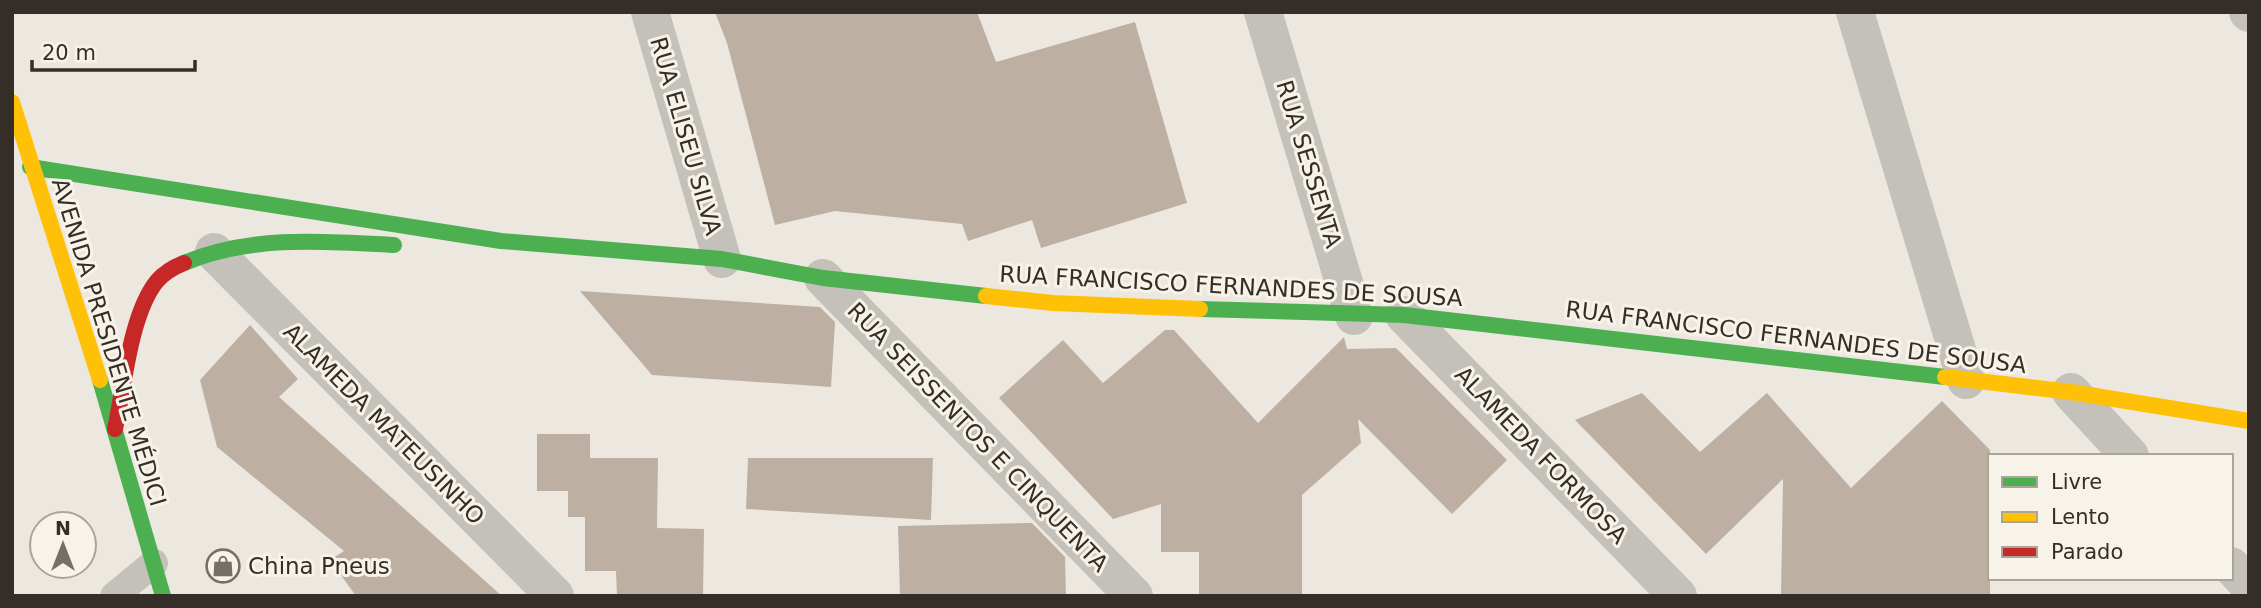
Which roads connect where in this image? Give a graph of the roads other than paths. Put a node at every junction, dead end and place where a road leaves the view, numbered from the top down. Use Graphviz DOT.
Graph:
graph roads {
  1 [pos="650,12"];
  2 [pos="1263,12"];
  3 [pos="1855,12"];
  4 [pos="12,102"];
  5 [pos="30,167"];
  6 [pos="501,241"];
  7 [pos="214,252"];
  8 [pos="722,259"];
  9 [pos="823,278"];
  10 [pos="1404,315"];
  11 [pos="1354,316"];
  12 [pos="1966,380"];
  13 [pos="2071,392"];
  14 [pos="2249,421"];
  15 [pos="115,429"];
  16 [pos="2128,454"];
  17 [pos="154,563"];
  18 [pos="2233,568"];
  19 [pos="2249,585"];
  20 [pos="114,596"];
  21 [pos="163,596"];
  22 [pos="555,596"];
  23 [pos="1133,596"];
  24 [pos="1678,596"];
  1 -- 8 [label="street, RUA ELISEU SILVA"];
  2 -- 11 [label="street, RUA SESSENTA"];
  3 -- 12 [label="street"];
  4 -- 5 [label="street, AVENIDA PRESIDENTE MÉDICI"];
  5 -- 6 [label="street, RUA FRANCISCO FERNANDES DE SOUSA"];
  5 -- 15 [label="street, AVENIDA PRESIDENTE MÉDICI"];
  6 -- 7 [label="street, RUA FRANCISCO FERNANDES DE SOUSA"];
  6 -- 8 [label="street, RUA FRANCISCO FERNANDES DE SOUSA"];
  7 -- 15 [label="street, RUA FRANCISCO FERNANDES DE SOUSA"];
  7 -- 22 [label="street, ALAMEDA MATEUSINHO"];
  8 -- 9 [label="street, RUA FRANCISCO FERNANDES DE SOUSA"];
  9 -- 11 [label="street, RUA FRANCISCO FERNANDES DE SOUSA"];
  9 -- 23 [label="street, RUA SEISSENTOS E CINQUENTA"];
  10 -- 11 [label="street, RUA FRANCISCO FERNANDES DE SOUSA"];
  10 -- 12 [label="street, RUA FRANCISCO FERNANDES DE SOUSA"];
  10 -- 24 [label="street, ALAMEDA FORMOSA"];
  12 -- 13 [label="street, RUA FRANCISCO FERNANDES DE SOUSA"];
  13 -- 14 [label="street, RUA FRANCISCO FERNANDES DE SOUSA"];
  13 -- 16 [label="street"];
  15 -- 17 [label="street, AVENIDA PRESIDENTE MÉDICI"];
  17 -- 20 [label="lane"];
  17 -- 21 [label="street, AVENIDA PRESIDENTE MÉDICI"];
  18 -- 19 [label="street"];
}
